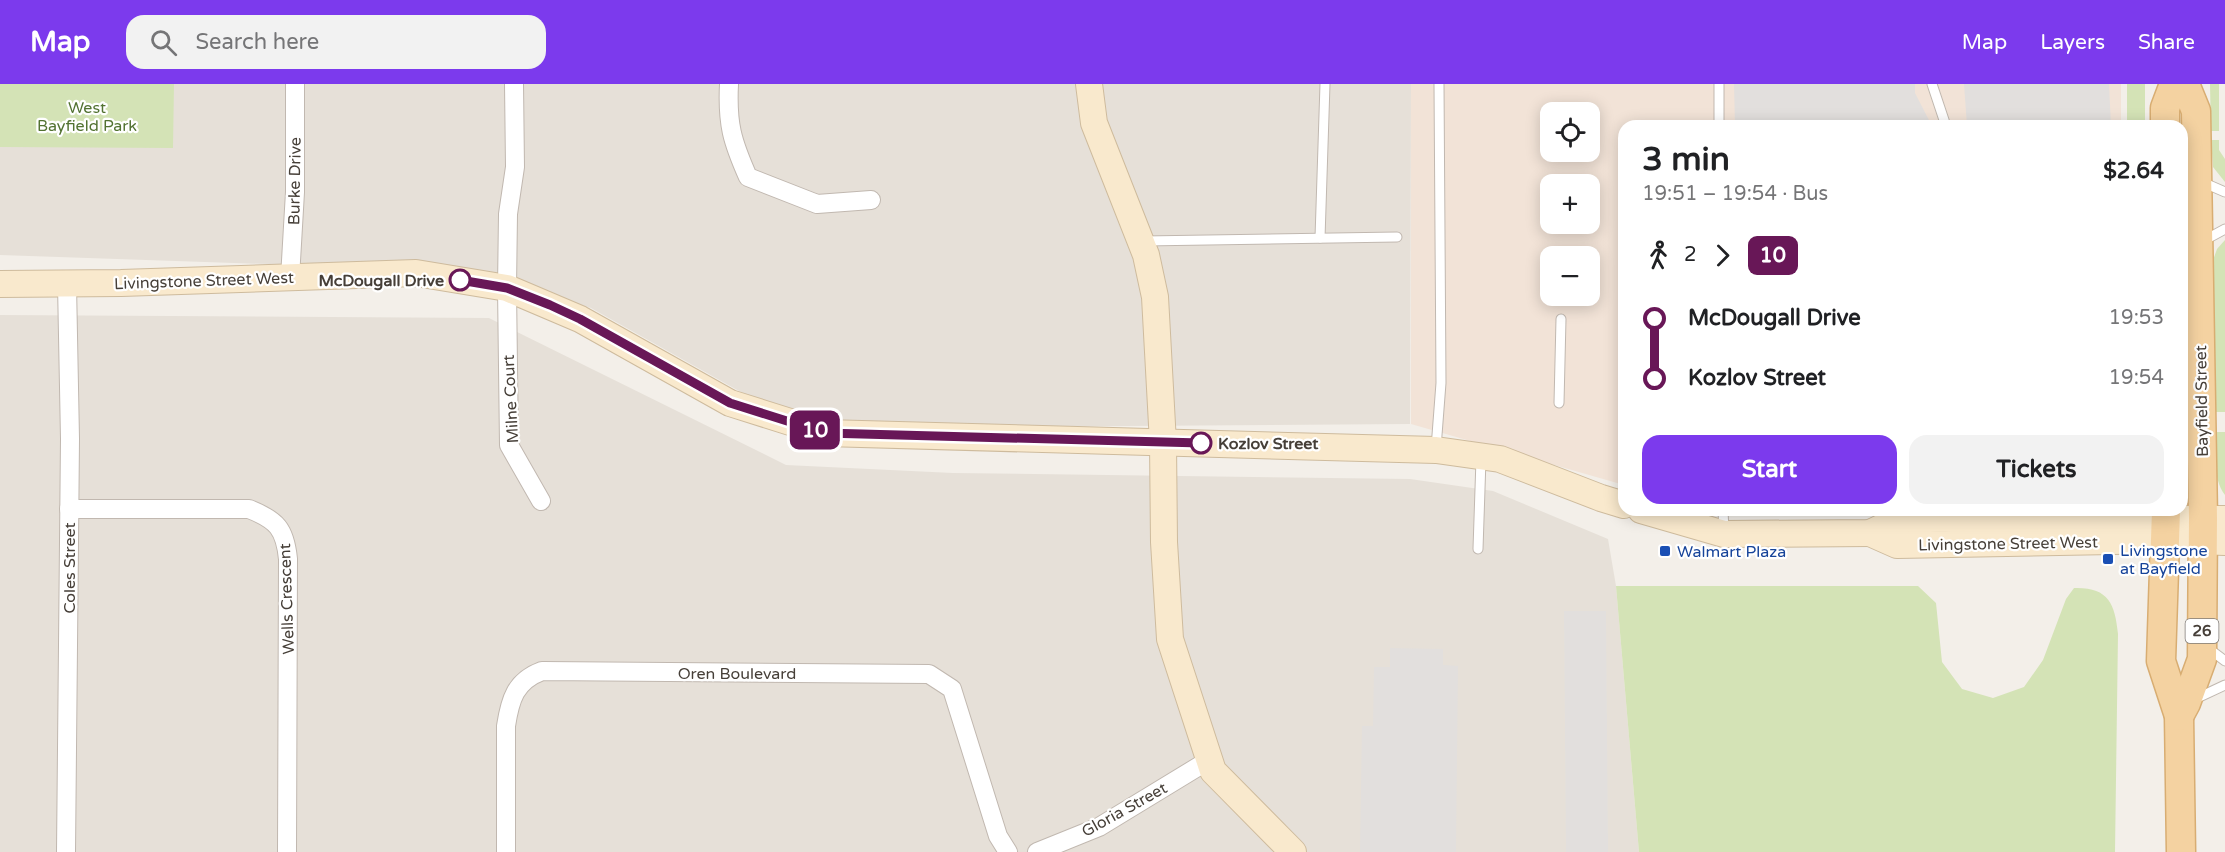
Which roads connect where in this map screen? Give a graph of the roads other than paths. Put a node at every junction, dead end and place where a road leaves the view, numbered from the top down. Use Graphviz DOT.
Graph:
graph roads {
  1 [pos="295,84"];
  2 [pos="514,84"];
  3 [pos="729,84"];
  4 [pos="1089,84"];
  5 [pos="1325,84"];
  6 [pos="1440,84"];
  7 [pos="1719,84"];
  8 [pos="1932,84"];
  9 [pos="2174,84"];
  10 [pos="2186,84"];
  11 [pos="1719,120"];
  12 [pos="1944,120"];
  13 [pos="2165,120"];
  14 [pos="2197,180"];
  15 [pos="2225,192"];
  16 [pos="871,200"];
  17 [pos="2225,229"];
  18 [pos="1397,237"];
  19 [pos="1320,238"];
  20 [pos="1140,241"];
  21 [pos="2198,244"];
  22 [pos="290,278"];
  23 [pos="0,284"];
  24 [pos="67,284"];
  25 [pos="507,288"];
  26 [pos="1561,319"];
  27 [pos="1559,403"];
  28 [pos="1163,443"];
  29 [pos="1436,450"];
  30 [pos="1481,457"];
  31 [pos="541,501"];
  32 [pos="1618,503"];
  33 [pos="69,509"];
  34 [pos="1682,516"];
  35 [pos="1940,516"];
  36 [pos="1997,516"];
  37 [pos="1724,522"];
  38 [pos="2192,527"];
  39 [pos="1870,533"];
  40 [pos="1478,549"];
  41 [pos="2202,644"];
  42 [pos="2225,661"];
  43 [pos="2225,685"];
  44 [pos="2182,709"];
  45 [pos="1209,760"];
  46 [pos="66,852"];
  47 [pos="287,852"];
  48 [pos="506,852"];
  49 [pos="1008,852"];
  50 [pos="1037,852"];
  51 [pos="1293,852"];
  52 [pos="2181,852"];
  1 -- 22 [label="street, Burke Drive"];
  2 -- 25 [label="street"];
  3 -- 16 [label="street"];
  4 -- 20 [label="street"];
  5 -- 19 [label="lane"];
  6 -- 29 [label="lane"];
  7 -- 11 [label="lane"];
  8 -- 12 [label="lane"];
  9 -- 13 [label="main road"];
  10 -- 14 [label="main road, Bayfield Street / 26"];
  14 -- 15 [label="lane"];
  14 -- 21 [label="main road, Bayfield Street / 26"];
  17 -- 21 [label="lane"];
  18 -- 19 [label="lane"];
  19 -- 20 [label="lane"];
  20 -- 28 [label="street"];
  21 -- 38 [label="main road, Bayfield Street / 26"];
  22 -- 24 [label="street, Livingstone Street West"];
  22 -- 25 [label="street, Livingstone Street West"];
  23 -- 24 [label="street, Livingstone Street West"];
  24 -- 33 [label="street, Coles Street"];
  25 -- 28 [label="street, Livingstone Street West"];
  25 -- 31 [label="street, Milne Court"];
  26 -- 27 [label="lane"];
  28 -- 29 [label="street, Livingstone Street West"];
  28 -- 45 [label="street"];
  29 -- 30 [label="street, Livingstone Street West"];
  30 -- 32 [label="street, Livingstone Street West"];
  30 -- 40 [label="lane"];
  33 -- 46 [label="street, Coles Street"];
  33 -- 47 [label="street, Wells Crescent"];
  34 -- 37 [label="street, Livingstone Street West"];
  35 -- 39 [label="street, Livingstone Street West"];
  36 -- 38 [label="street, Livingstone Street West"];
  37 -- 39 [label="street, Livingstone Street West"];
  38 -- 39 [label="street, Livingstone Street West"];
  38 -- 41 [label="main road, Bayfield Street / 26"];
  38 -- 44 [label="main road, Bayfield Street / 26"];
  41 -- 42 [label="lane"];
  41 -- 44 [label="main road, Bayfield Street / 26"];
  43 -- 44 [label="lane"];
  44 -- 52 [label="main road, Bayfield Street / 26"];
  45 -- 50 [label="street, Gloria Street"];
  45 -- 51 [label="street"];
  48 -- 49 [label="street, Oren Boulevard"];
}
